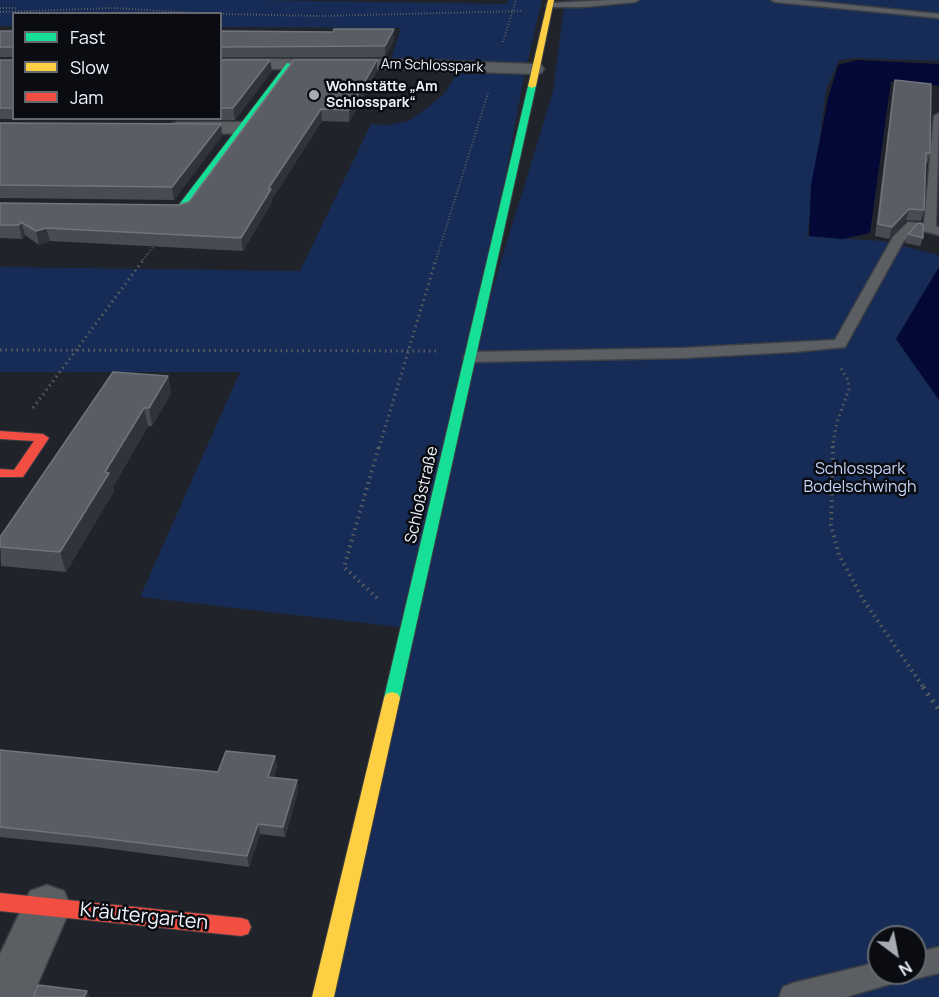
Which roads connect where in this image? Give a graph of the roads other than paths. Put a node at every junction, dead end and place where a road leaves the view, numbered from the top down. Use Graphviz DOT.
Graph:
graph roads {
  1 [pos="635,0"];
  2 [pos="775,0"];
  3 [pos="550,5"];
  4 [pos="939,16"];
  5 [pos="222,64"];
  6 [pos="289,64"];
  7 [pos="535,69"];
  8 [pos="939,116"];
  9 [pos="939,126"];
  10 [pos="161,128"];
  11 [pos="242,128"];
  12 [pos="134,208"];
  13 [pos="934,230"];
  14 [pos="472,354"];
  15 [pos="6,436"];
  16 [pos="0,473"];
  17 [pos="0,902"];
  18 [pos="47,907"];
  19 [pos="241,927"];
  20 [pos="867,978"];
  21 [pos="6,997"];
  22 [pos="323,997"];
  23 [pos="793,997"];
  1 -- 3 [label="lane"];
  2 -- 4 [label="lane"];
  3 -- 7 [label="street, Schloßstraße"];
  5 -- 6 [label="street, Am Schlosspark"];
  6 -- 7 [label="street, Am Schlosspark"];
  6 -- 11 [label="street"];
  7 -- 14 [label="street, Schloßstraße"];
  8 -- 9 [label="lane"];
  9 -- 13 [label="lane"];
  10 -- 11 [label="street"];
  11 -- 12 [label="street"];
  13 -- 14 [label="lane"];
  14 -- 22 [label="street, Schloßstraße"];
  15 -- 16 [label="street"];
  17 -- 18 [label="street, Kräutergarten"];
  18 -- 19 [label="street, Kräutergarten"];
  18 -- 21 [label="street"];
  20 -- 23 [label="lane"];
}
